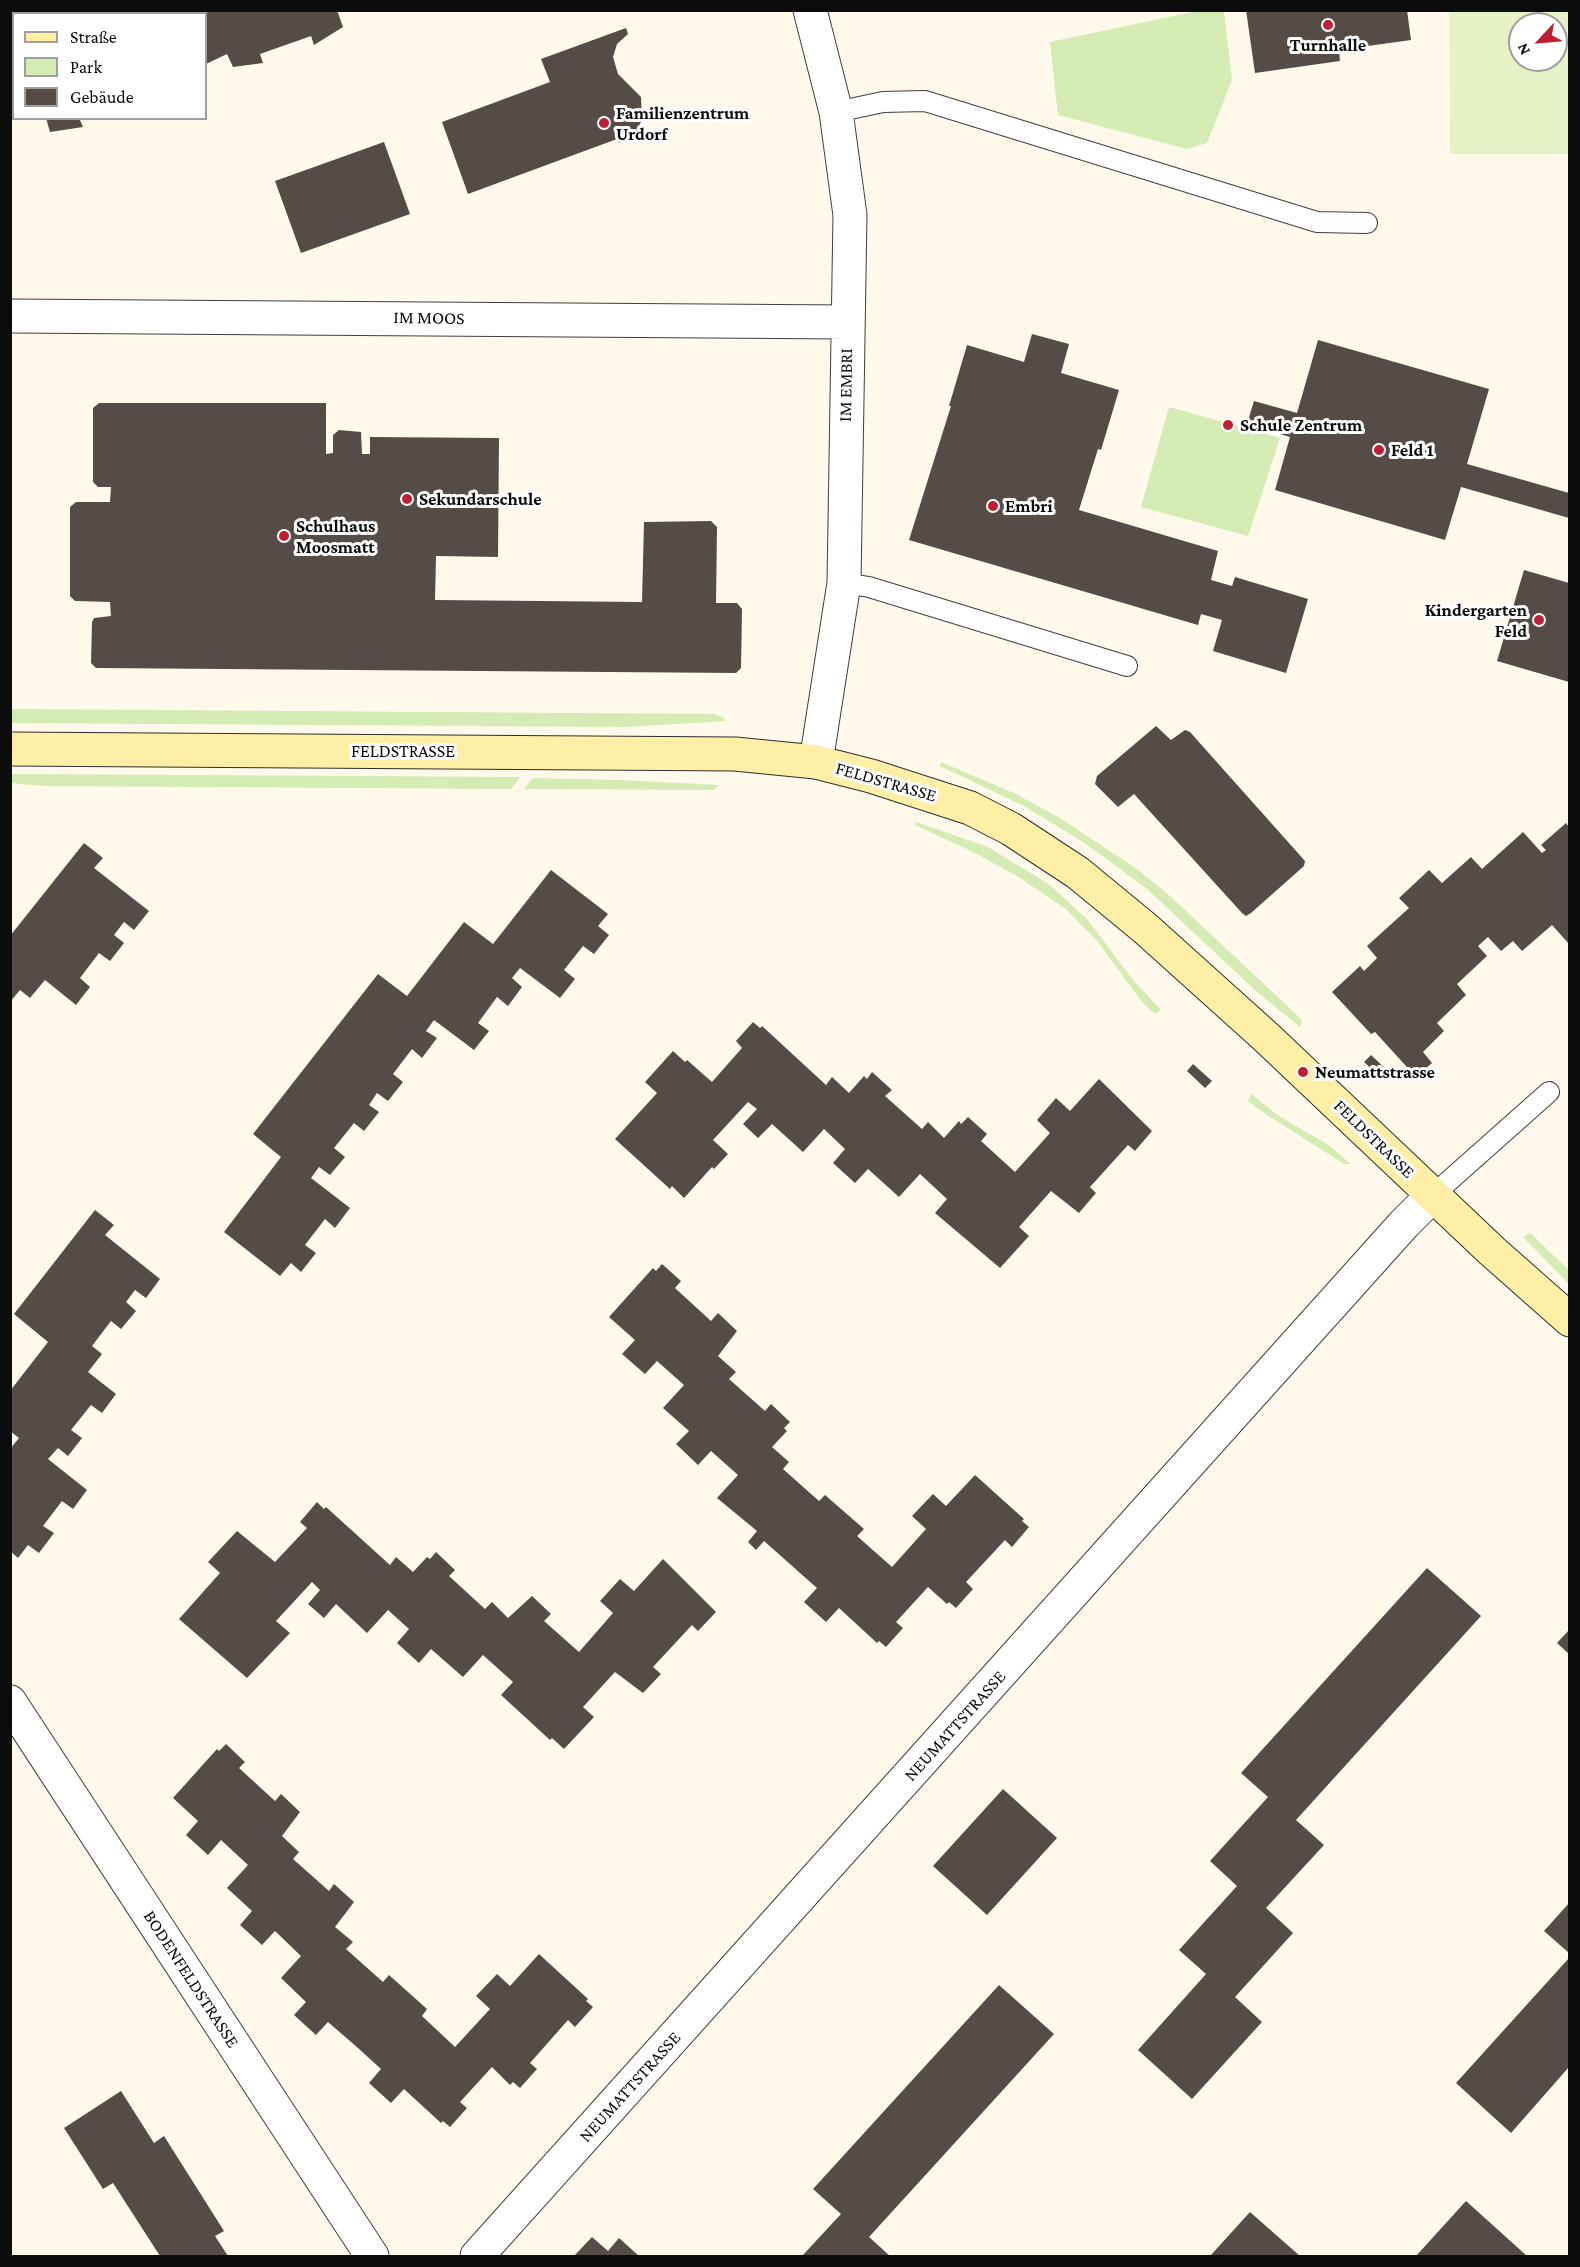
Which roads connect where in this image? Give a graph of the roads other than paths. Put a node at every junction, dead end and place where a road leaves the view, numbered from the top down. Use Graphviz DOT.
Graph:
graph roads {
  1 [pos="810,10"];
  2 [pos="836,112"];
  3 [pos="1367,224"];
  4 [pos="10,316"];
  5 [pos="847,322"];
  6 [pos="844,583"];
  7 [pos="1127,666"];
  8 [pos="10,749"];
  9 [pos="816,762"];
  10 [pos="1549,1092"];
  11 [pos="1433,1196"];
  12 [pos="1569,1320"];
  13 [pos="10,1702"];
  14 [pos="372,2256"];
  15 [pos="477,2256"];
  1 -- 2 [label="street, IM EMBRI"];
  2 -- 3 [label="lane"];
  2 -- 5 [label="street, IM EMBRI"];
  4 -- 5 [label="street, IM MOOS"];
  5 -- 6 [label="street, IM EMBRI"];
  6 -- 7 [label="lane"];
  6 -- 9 [label="street, IM EMBRI"];
  8 -- 9 [label="main road, FELDSTRASSE"];
  9 -- 11 [label="main road, FELDSTRASSE"];
  10 -- 11 [label="lane"];
  11 -- 12 [label="main road, FELDSTRASSE"];
  11 -- 15 [label="street, NEUMATTSTRASSE"];
  13 -- 14 [label="street, BODENFELDSTRASSE"];
}
